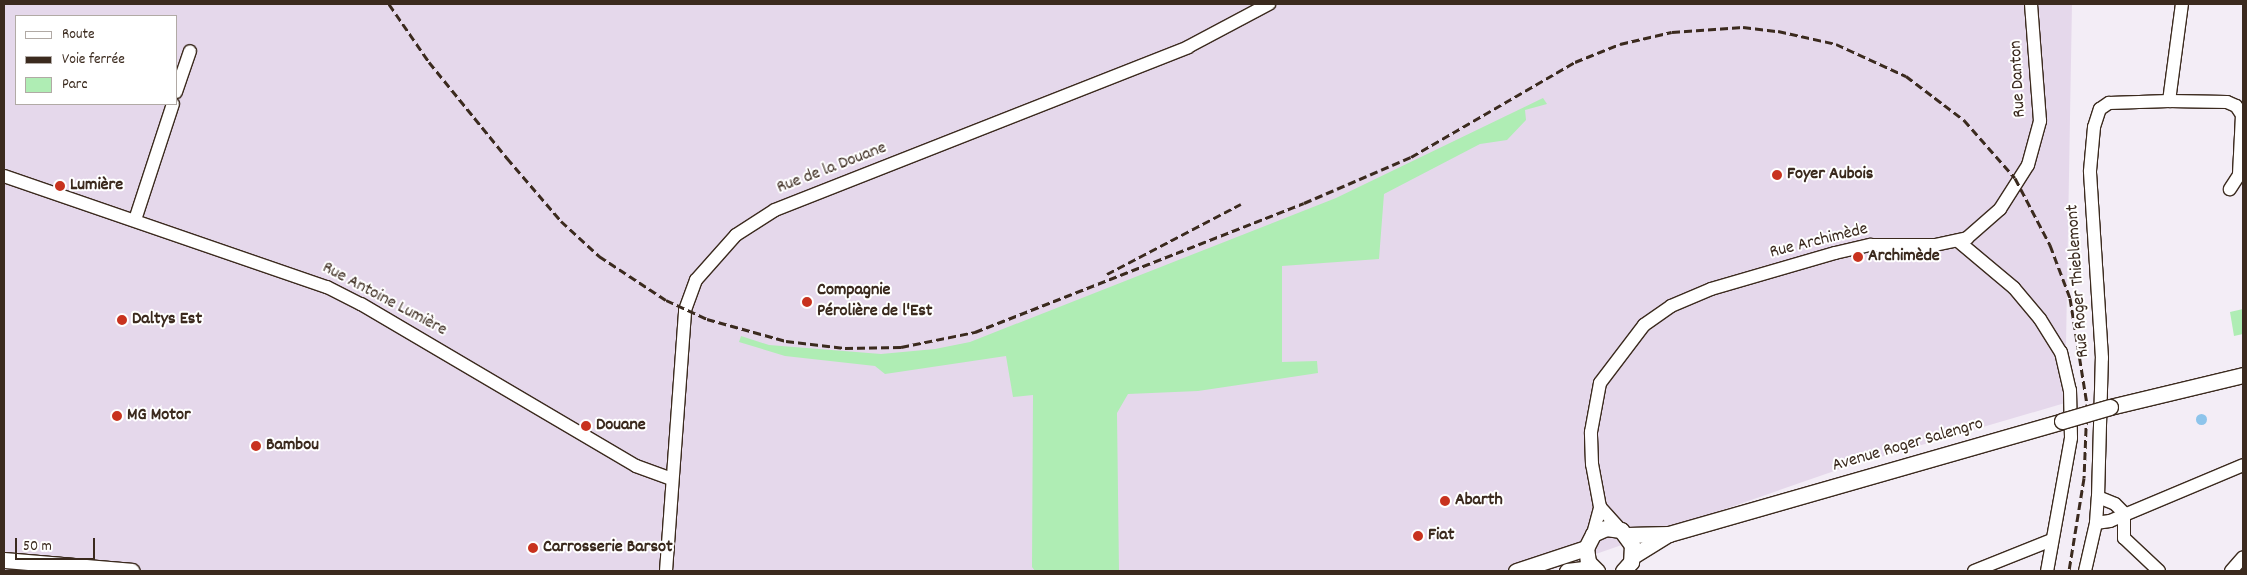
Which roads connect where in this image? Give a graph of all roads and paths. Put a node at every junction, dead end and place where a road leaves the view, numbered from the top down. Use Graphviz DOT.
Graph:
graph roads {
  1 [pos="1269,4"];
  2 [pos="2031,4"];
  3 [pos="2182,4"];
  4 [pos="190,51"];
  5 [pos="178,86"];
  6 [pos="2169,101"];
  7 [pos="173,105"];
  8 [pos="4,176"];
  9 [pos="2230,190"];
  10 [pos="135,220"];
  11 [pos="1958,241"];
  12 [pos="2243,364"];
  13 [pos="2243,375"];
  14 [pos="2157,394"];
  15 [pos="2243,465"];
  16 [pos="672,480"];
  17 [pos="2098,497"];
  18 [pos="1600,507"];
  19 [pos="2124,513"];
  20 [pos="2096,522"];
  21 [pos="1624,532"];
  22 [pos="1669,534"];
  23 [pos="2052,540"];
  24 [pos="1589,541"];
  25 [pos="2243,557"];
  26 [pos="4,560"];
  27 [pos="1628,566"];
  28 [pos="1594,570"];
  29 [pos="132,571"];
  30 [pos="666,571"];
  31 [pos="1516,571"];
  32 [pos="1567,571"];
  33 [pos="1974,571"];
  34 [pos="2047,571"];
  35 [pos="2085,571"];
  36 [pos="2159,571"];
  37 [pos="2231,571"];
  1 -- 16 [label="street, Rue de la Douane"];
  2 -- 11 [label="street, Rue Danton"];
  3 -- 6 [label="street"];
  4 -- 5 [label="street"];
  6 -- 9 [label="street, Rue Roger Thieblemont"];
  6 -- 17 [label="street, Rue Roger Thieblemont"];
  7 -- 10 [label="street"];
  8 -- 10 [label="street, Rue Antoine Lumière"];
  10 -- 16 [label="street, Rue Antoine Lumière"];
  11 -- 18 [label="street, Rue Archimède"];
  11 -- 23 [label="street"];
  12 -- 14 [label="main road, Avenue Roger Salengro"];
  13 -- 14 [label="main road, Avenue Roger Salengro"];
  14 -- 22 [label="main road, Avenue Roger Salengro, bridge"];
  15 -- 19 [label="street"];
  16 -- 30 [label="street, Rue de la Douane"];
  17 -- 19 [label="street"];
  17 -- 20 [label="street, Rue Roger Thieblemont"];
  18 -- 21 [label="street"];
  18 -- 24 [label="street, Rue Archimède"];
  19 -- 20 [label="street"];
  19 -- 36 [label="street"];
  20 -- 35 [label="street, Rue Roger Thieblemont"];
  21 -- 22 [label="main road, Avenue Roger Salengro"];
  21 -- 24 [label="main road, Avenue Roger Salengro"];
  21 -- 27 [label="main road"];
  22 -- 27 [label="main road, Avenue Roger Salengro"];
  23 -- 33 [label="street"];
  23 -- 34 [label="street"];
  24 -- 28 [label="main road"];
  24 -- 31 [label="main road, Avenue Roger Salengro"];
  25 -- 37 [label="street"];
  26 -- 29 [label="main road"];
  28 -- 32 [label="main road"];
}
